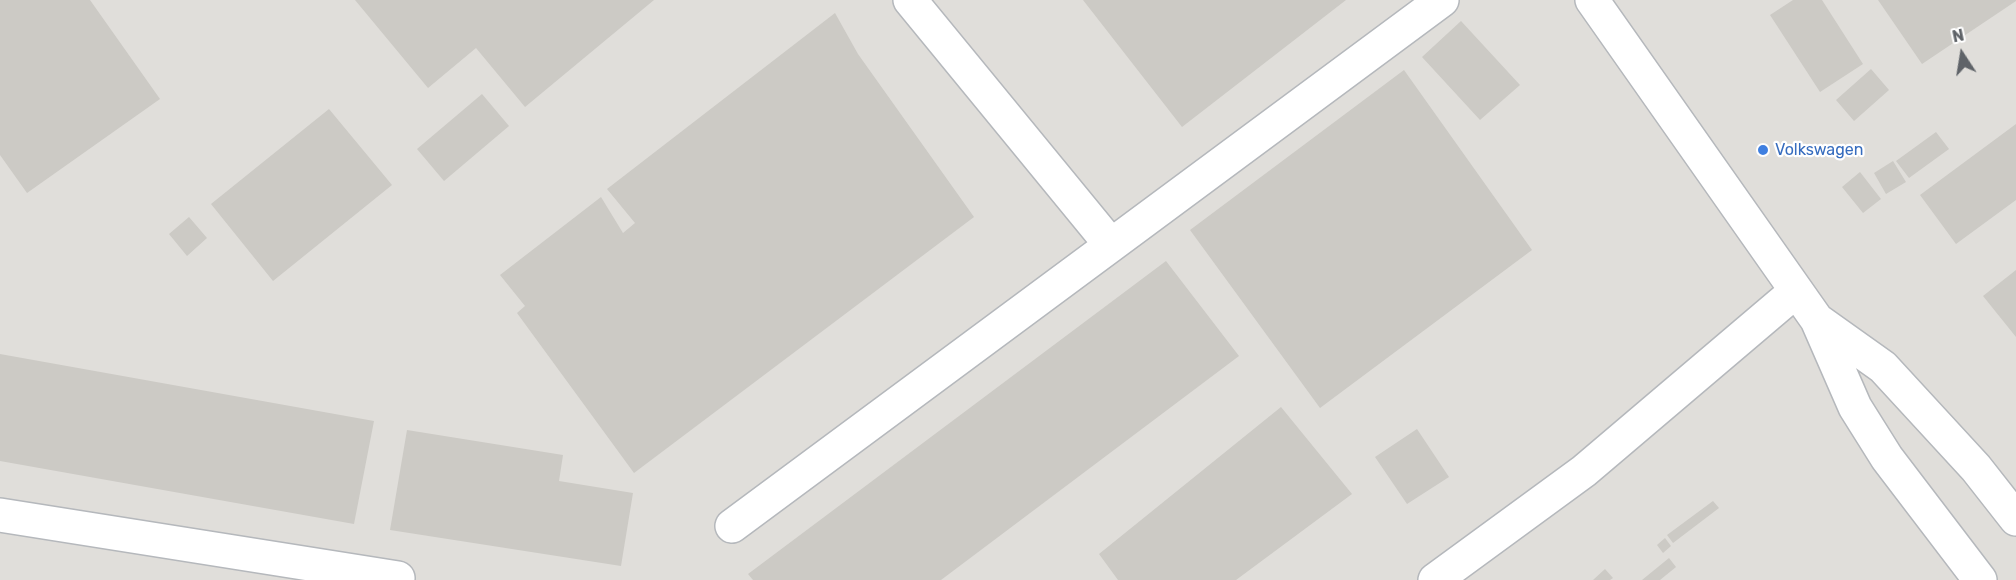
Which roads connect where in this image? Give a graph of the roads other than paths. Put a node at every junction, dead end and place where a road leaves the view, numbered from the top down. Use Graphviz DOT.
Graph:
graph roads {
  1 [pos="910,0"];
  2 [pos="1442,0"];
  3 [pos="1592,0"];
  4 [pos="1111,245"];
  5 [pos="1796,291"];
  6 [pos="1816,320"];
  7 [pos="0,515"];
  8 [pos="2016,519"];
  9 [pos="732,526"];
  10 [pos="401,579"];
  11 [pos="1435,580"];
  12 [pos="1980,580"];
  1 -- 4 [label="lane"];
  2 -- 4 [label="lane"];
  3 -- 5 [label="lane"];
  4 -- 9 [label="lane"];
  5 -- 6 [label="lane"];
  5 -- 11 [label="lane"];
  6 -- 8 [label="lane"];
  6 -- 12 [label="lane"];
  7 -- 10 [label="lane"];
}
